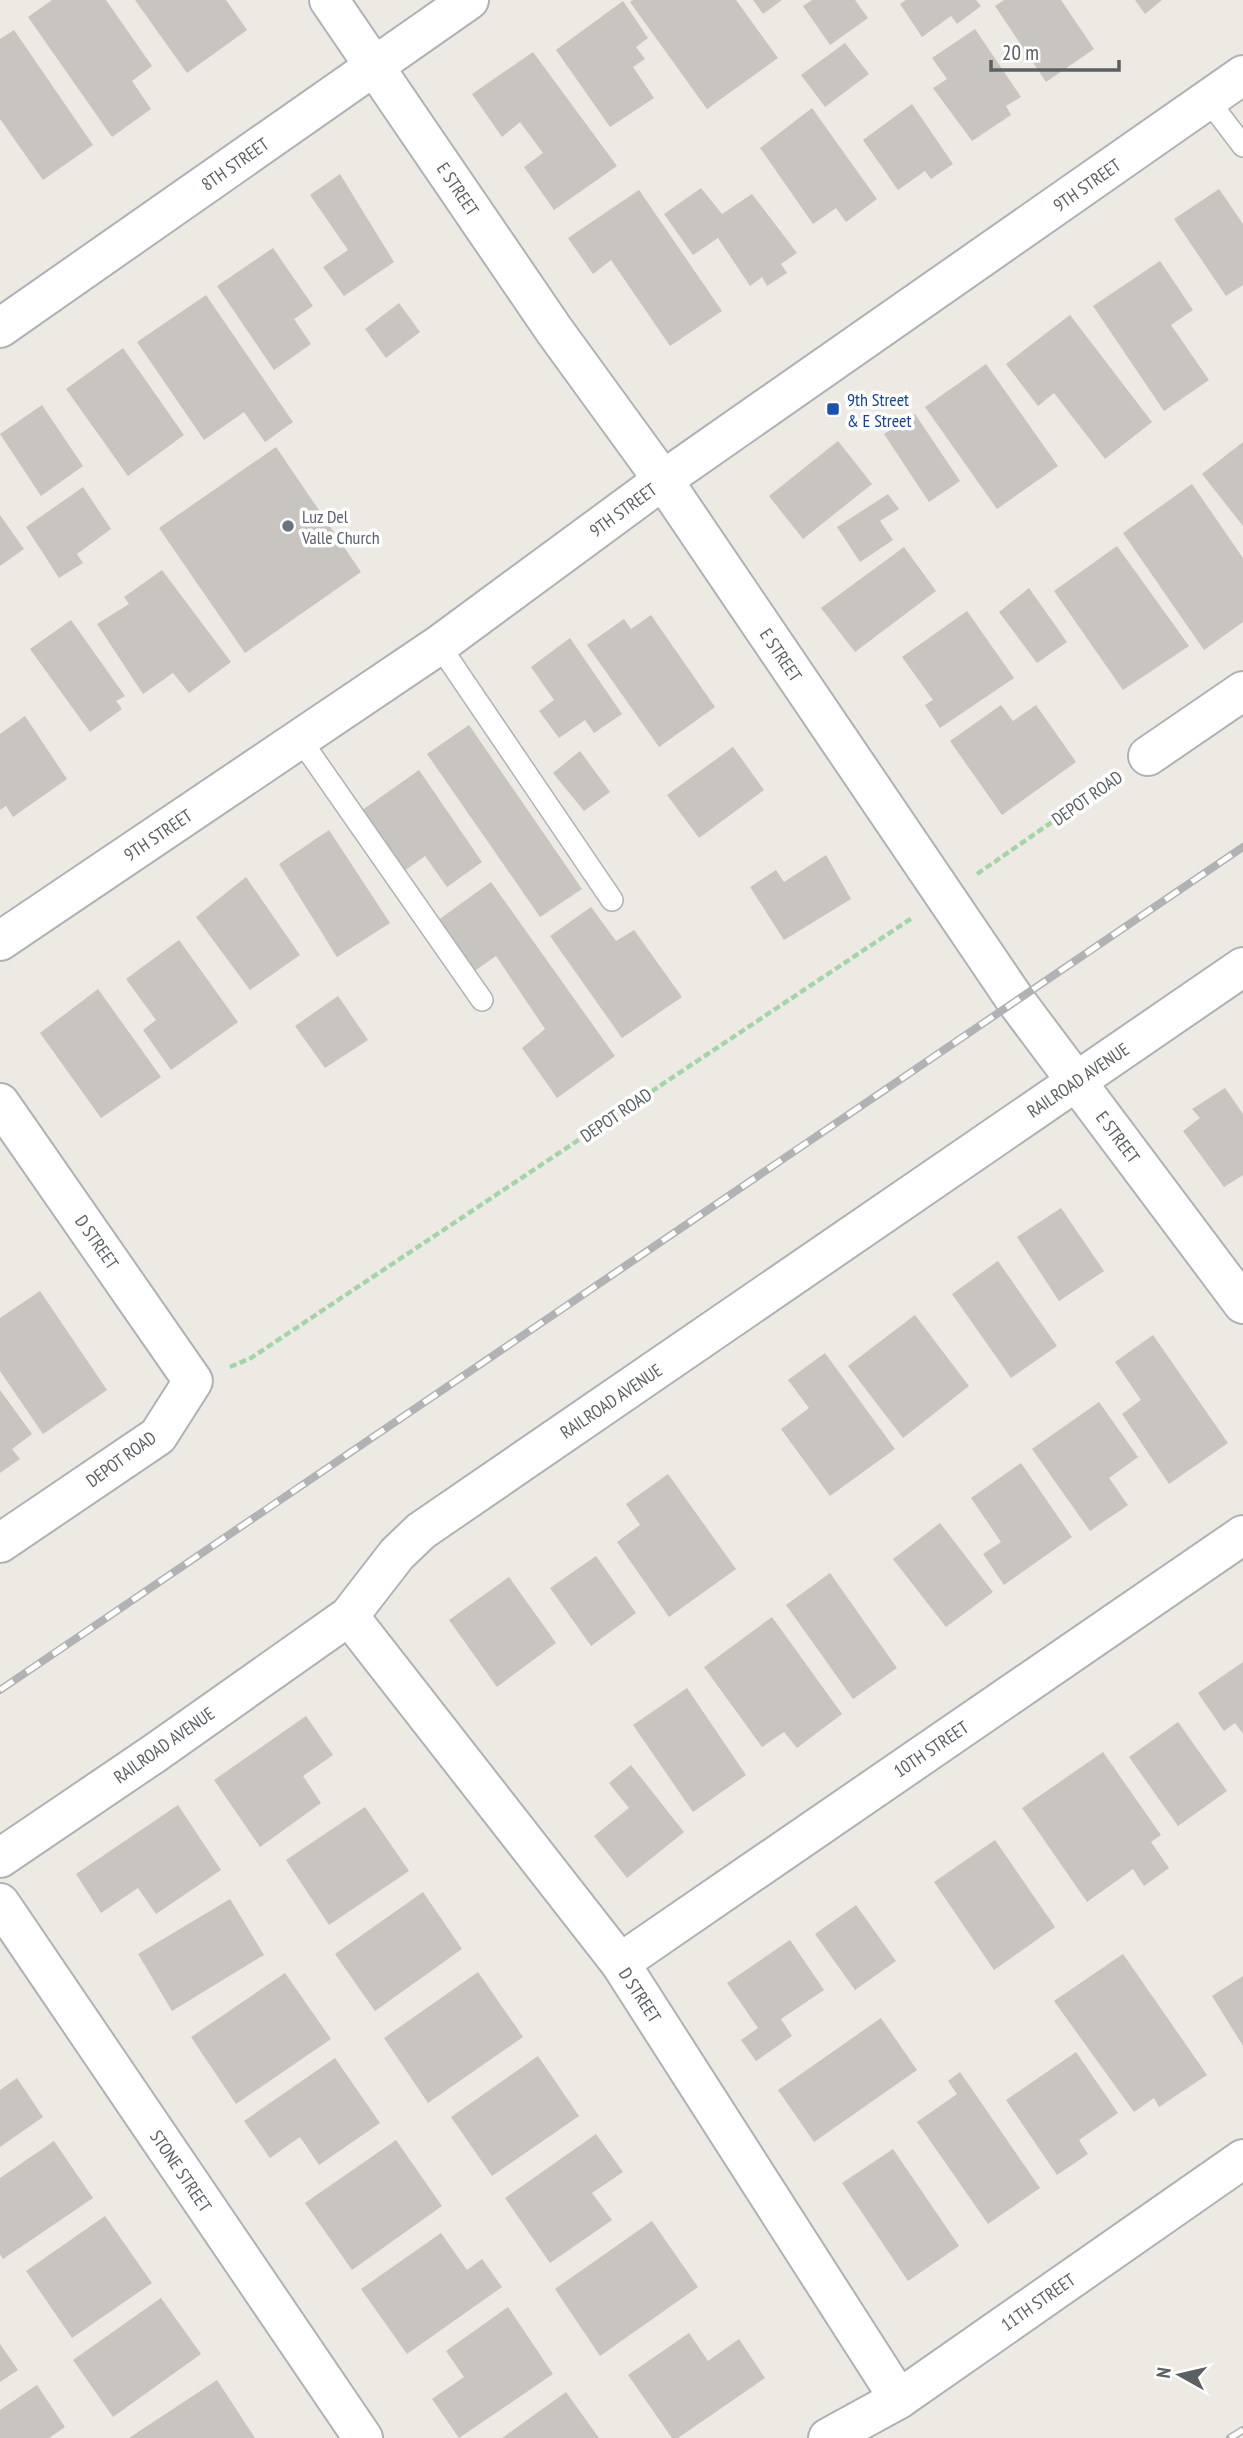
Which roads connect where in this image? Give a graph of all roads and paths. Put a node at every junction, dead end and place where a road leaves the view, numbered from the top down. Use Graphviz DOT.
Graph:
graph roads {
  1 [pos="329,0"];
  2 [pos="469,0"];
  3 [pos="375,66"];
  4 [pos="1243,75"];
  5 [pos="1208,100"];
  6 [pos="1243,146"];
  7 [pos="0,328"];
  8 [pos="663,480"];
  9 [pos="439,645"];
  10 [pos="1243,691"];
  11 [pos="300,739"];
  12 [pos="1148,756"];
  13 [pos="944,897"];
  14 [pos="612,900"];
  15 [pos="0,941"];
  16 [pos="1243,967"];
  17 [pos="482,1000"];
  18 [pos="1076,1081"];
  19 [pos="0,1103"];
  20 [pos="1243,1304"];
  21 [pos="193,1381"];
  22 [pos="1243,1535"];
  23 [pos="0,1543"];
  24 [pos="349,1616"];
  25 [pos="0,1858"];
  26 [pos="0,1903"];
  27 [pos="620,1963"];
  28 [pos="1243,2159"];
  29 [pos="899,2399"];
  30 [pos="363,2438"];
  31 [pos="828,2438"];
  1 -- 3 [label="street, E STREET"];
  2 -- 3 [label="street, 8TH STREET"];
  3 -- 7 [label="street, 8TH STREET"];
  3 -- 8 [label="street, E STREET"];
  4 -- 5 [label="street, 9TH STREET"];
  5 -- 6 [label="lane"];
  5 -- 8 [label="street, 9TH STREET"];
  8 -- 9 [label="street, 9TH STREET"];
  8 -- 13 [label="street, E STREET"];
  9 -- 11 [label="street, 9TH STREET"];
  9 -- 14 [label="lane"];
  10 -- 12 [label="street"];
  11 -- 15 [label="street, 9TH STREET"];
  11 -- 17 [label="lane"];
  12 -- 13 [label="path, DEPOT ROAD"];
  13 -- 18 [label="street, E STREET"];
  13 -- 21 [label="path, DEPOT ROAD"];
  16 -- 18 [label="street, RAILROAD AVENUE"];
  18 -- 20 [label="street, E STREET"];
  18 -- 24 [label="street, RAILROAD AVENUE"];
  19 -- 21 [label="street, D STREET"];
  21 -- 23 [label="street, DEPOT ROAD"];
  22 -- 27 [label="street, 10TH STREET"];
  24 -- 25 [label="street, RAILROAD AVENUE"];
  24 -- 27 [label="street, D STREET"];
  26 -- 30 [label="street, STONE STREET"];
  27 -- 29 [label="street, D STREET"];
  28 -- 29 [label="street, 11TH STREET"];
  29 -- 31 [label="street, 11TH STREET"];
}
